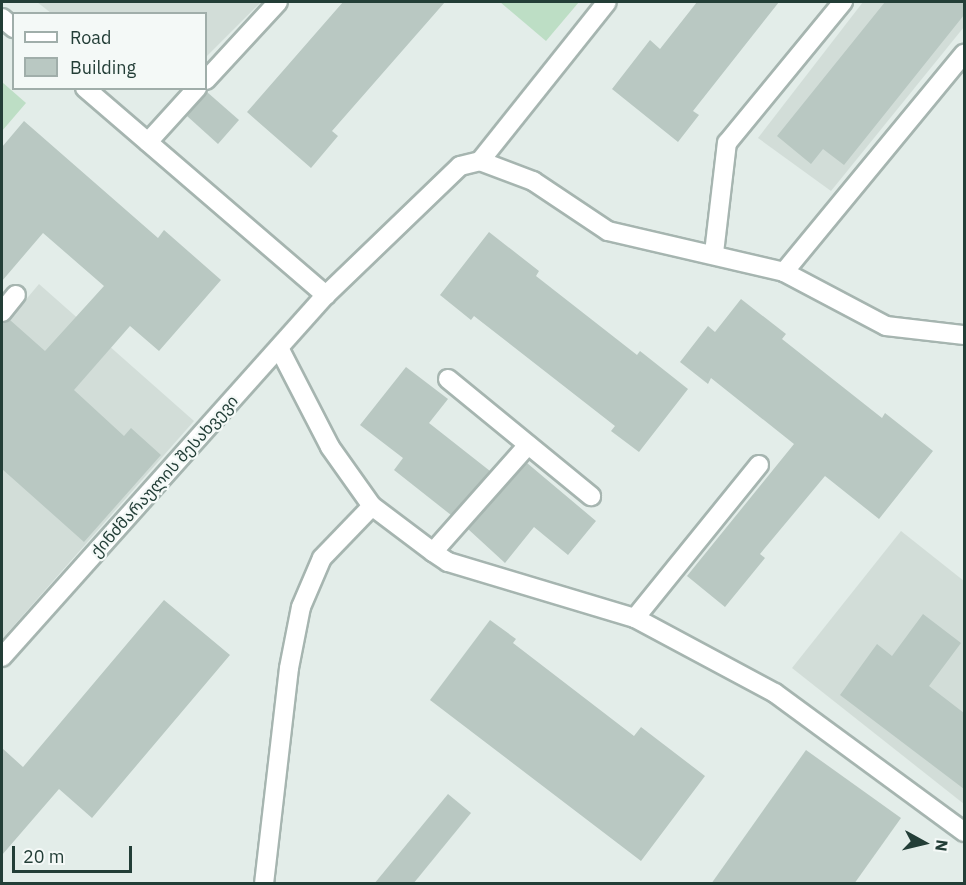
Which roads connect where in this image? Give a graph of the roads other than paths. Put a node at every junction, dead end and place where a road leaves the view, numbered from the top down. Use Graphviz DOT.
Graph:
graph roads {
  1 [pos="278,2"];
  2 [pos="608,2"];
  3 [pos="843,2"];
  4 [pos="964,54"];
  5 [pos="207,79"];
  6 [pos="87,90"];
  7 [pos="195,90"];
  8 [pos="148,142"];
  9 [pos="480,161"];
  10 [pos="714,253"];
  11 [pos="784,272"];
  12 [pos="16,295"];
  13 [pos="326,295"];
  14 [pos="2,312"];
  15 [pos="964,335"];
  16 [pos="279,348"];
  17 [pos="448,379"];
  18 [pos="528,445"];
  19 [pos="759,465"];
  20 [pos="591,496"];
  21 [pos="372,506"];
  22 [pos="433,552"];
  23 [pos="635,618"];
  24 [pos="2,657"];
  25 [pos="964,831"];
  26 [pos="264,884"];
  1 -- 5 [label="street"];
  2 -- 9 [label="street"];
  3 -- 10 [label="street"];
  4 -- 11 [label="street"];
  6 -- 8 [label="street"];
  7 -- 8 [label="street"];
  8 -- 13 [label="street"];
  9 -- 10 [label="street"];
  9 -- 13 [label="street, ქინძმარაულის შესახვევი"];
  10 -- 11 [label="street"];
  11 -- 15 [label="street"];
  12 -- 14 [label="street"];
  13 -- 16 [label="street, ქინძმარაულის შესახვევი"];
  16 -- 21 [label="street"];
  16 -- 24 [label="street, ქინძმარაულის შესახვევი"];
  17 -- 18 [label="street"];
  18 -- 20 [label="street"];
  18 -- 22 [label="street"];
  19 -- 23 [label="street"];
  21 -- 22 [label="street"];
  21 -- 26 [label="street"];
  22 -- 23 [label="street"];
  23 -- 25 [label="street"];
}
